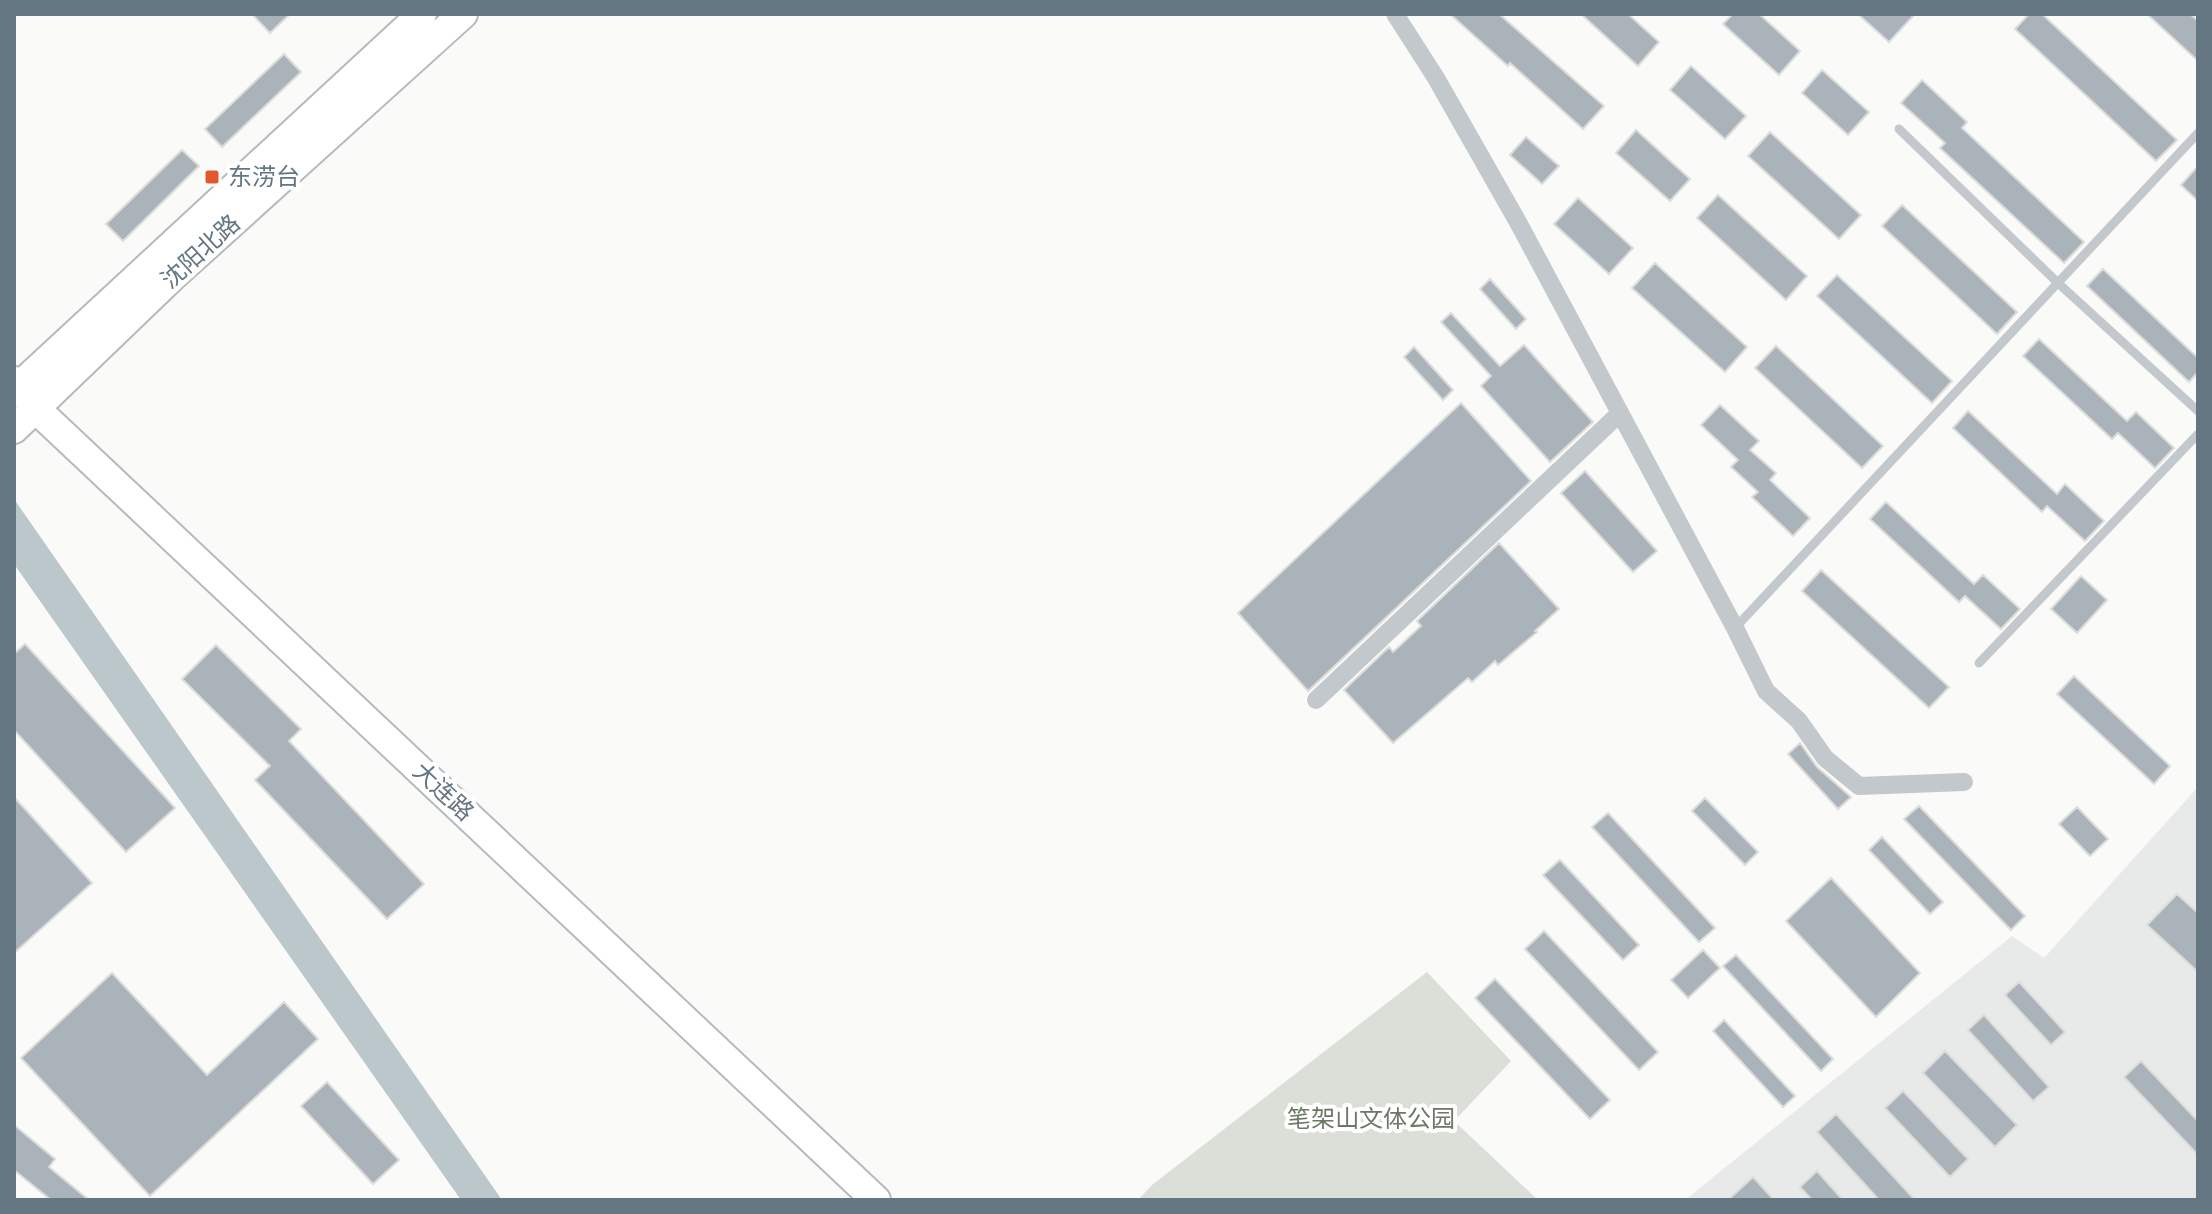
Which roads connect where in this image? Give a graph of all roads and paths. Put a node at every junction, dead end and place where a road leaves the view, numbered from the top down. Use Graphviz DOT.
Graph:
graph roads {
  1 [pos="422,14"];
  2 [pos="463,14"];
  3 [pos="1395,14"];
  4 [pos="1899,129"];
  5 [pos="2198,133"];
  6 [pos="2058,283"];
  7 [pos="20,392"];
  8 [pos="2198,411"];
  9 [pos="1619,414"];
  10 [pos="14,429"];
  11 [pos="2198,434"];
  12 [pos="1735,628"];
  13 [pos="1979,663"];
  14 [pos="1316,700"];
  15 [pos="1964,782"];
  16 [pos="876,1200"];
  1 -- 7 [label="main road, 沈阳北路"];
  2 -- 7 [label="main road, 沈阳北路"];
  3 -- 9 [label="street"];
  4 -- 6 [label="lane"];
  5 -- 6 [label="lane"];
  6 -- 8 [label="lane"];
  6 -- 12 [label="lane"];
  7 -- 10 [label="main road, 沈阳北路"];
  7 -- 16 [label="main road, 大连路"];
  9 -- 12 [label="street"];
  9 -- 14 [label="street"];
  11 -- 13 [label="lane"];
  12 -- 15 [label="street"];
}
